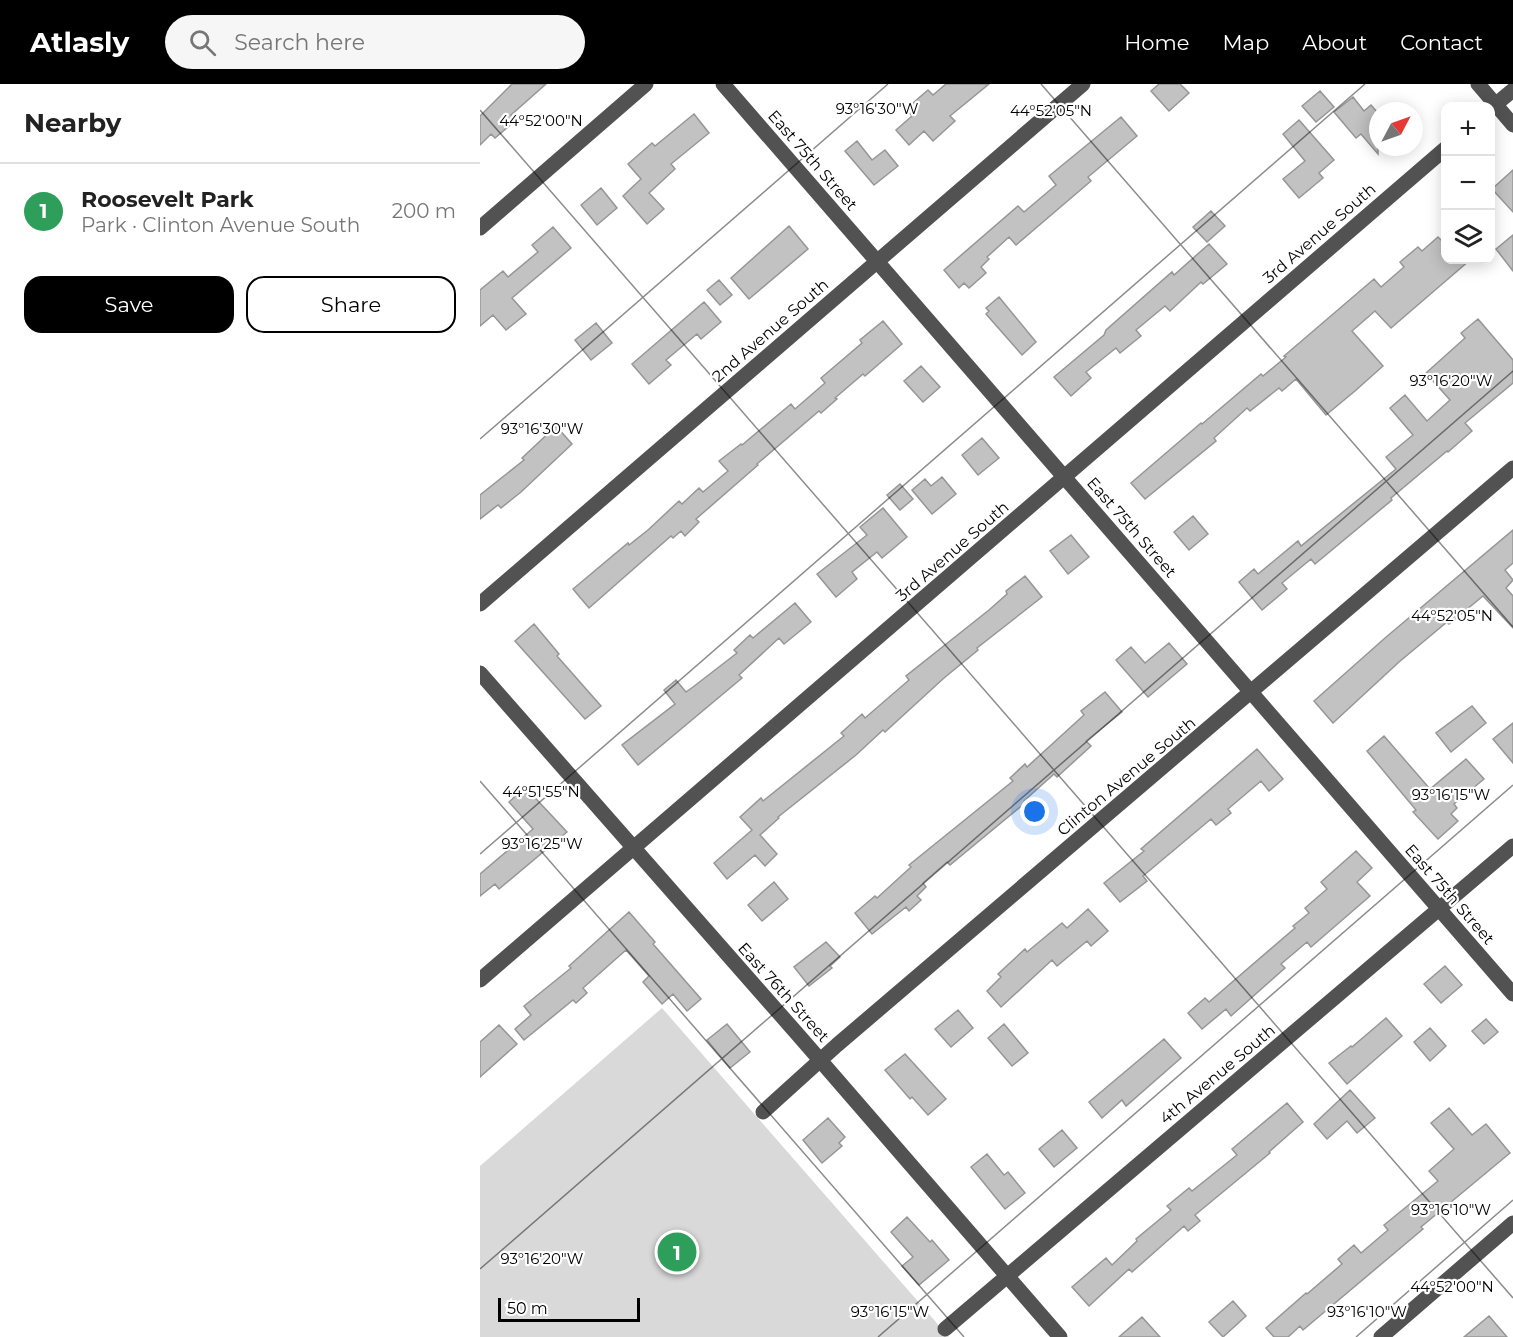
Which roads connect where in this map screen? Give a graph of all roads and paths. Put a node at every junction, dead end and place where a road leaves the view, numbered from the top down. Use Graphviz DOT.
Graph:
graph roads {
  1 [pos="646,84"];
  2 [pos="723,84"];
  3 [pos="1083,84"];
  4 [pos="1478,84"];
  5 [pos="1513,90"];
  6 [pos="1490,102"];
  7 [pos="1495,105"];
  8 [pos="1495,109"];
  9 [pos="1513,125"];
  10 [pos="1441,152"];
  11 [pos="480,228"];
  12 [pos="877,261"];
  13 [pos="1513,468"];
  14 [pos="1065,477"];
  15 [pos="480,604"];
  16 [pos="480,673"];
  17 [pos="1252,693"];
  18 [pos="1513,846"];
  19 [pos="633,849"];
  20 [pos="1440,910"];
  21 [pos="480,980"];
  22 [pos="1513,994"];
  23 [pos="820,1060"];
  24 [pos="763,1112"];
  25 [pos="1513,1223"];
  26 [pos="1007,1275"];
  27 [pos="945,1329"];
  28 [pos="1060,1337"];
  29 [pos="1381,1337"];
  1 -- 11 [label="street"];
  2 -- 12 [label="street, East 75th Street"];
  3 -- 12 [label="street, 2nd Avenue South"];
  4 -- 6 [label="street"];
  5 -- 7 [label="street"];
  8 -- 9 [label="street"];
  10 -- 14 [label="street, 3rd Avenue South"];
  12 -- 14 [label="street, East 75th Street"];
  12 -- 15 [label="street, 2nd Avenue South"];
  13 -- 17 [label="street, Clinton Avenue South"];
  14 -- 17 [label="street, East 75th Street"];
  14 -- 19 [label="street, 3rd Avenue South"];
  16 -- 19 [label="street, East 76th Street"];
  17 -- 20 [label="street, East 75th Street"];
  17 -- 23 [label="street, Clinton Avenue South"];
  18 -- 20 [label="street, 4th Avenue South"];
  19 -- 21 [label="street, 3rd Avenue South"];
  19 -- 23 [label="street, East 76th Street"];
  20 -- 22 [label="street, East 75th Street"];
  20 -- 26 [label="street, 4th Avenue South"];
  23 -- 24 [label="street, Clinton Avenue South"];
  23 -- 26 [label="street, East 76th Street"];
  25 -- 29 [label="street"];
  26 -- 27 [label="street, 4th Avenue South"];
  26 -- 28 [label="street, East 76th Street"];
}
